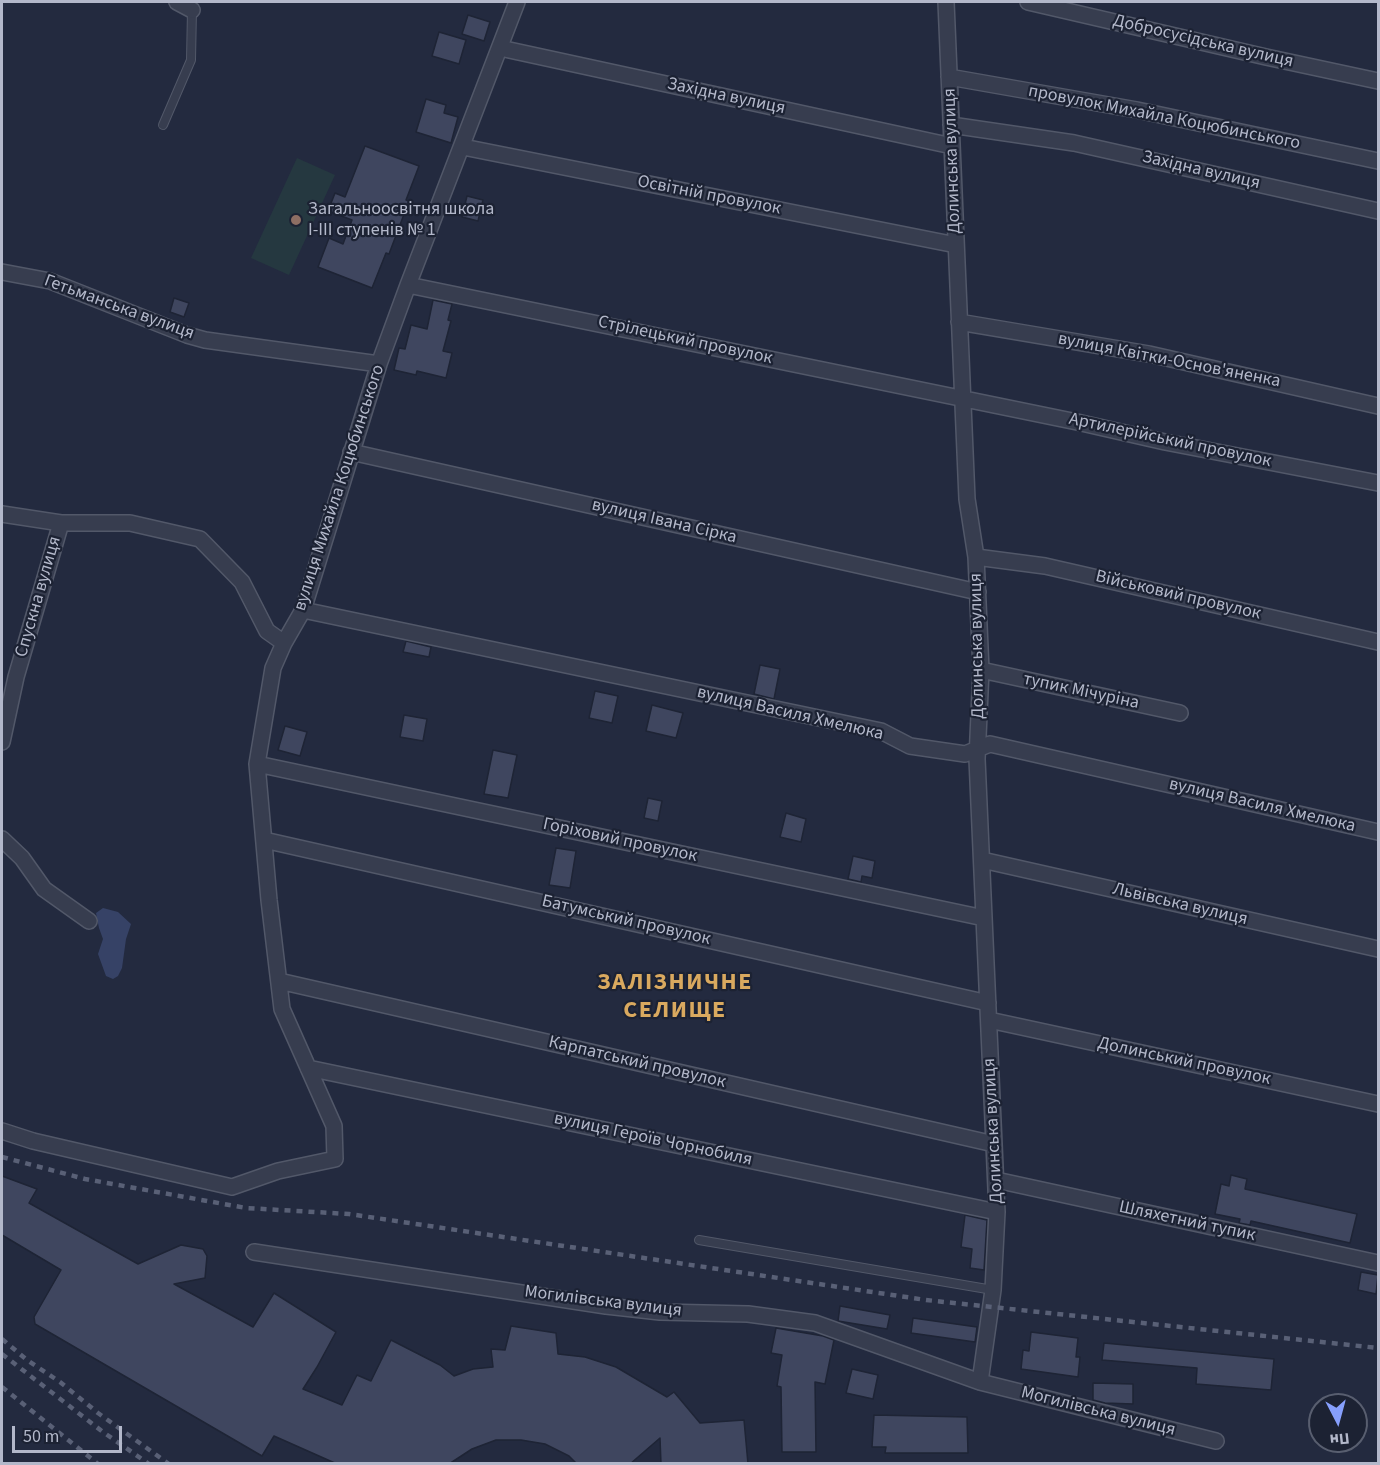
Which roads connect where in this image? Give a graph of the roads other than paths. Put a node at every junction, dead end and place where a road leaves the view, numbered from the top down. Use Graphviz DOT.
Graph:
graph roads {
  1 [pos="177,2"];
  2 [pos="517,2"];
  3 [pos="946,2"];
  4 [pos="1028,2"];
  5 [pos="192,10"];
  6 [pos="500,48"];
  7 [pos="950,77"];
  8 [pos="1378,81"];
  9 [pos="163,124"];
  10 [pos="951,125"];
  11 [pos="952,146"];
  12 [pos="463,147"];
  13 [pos="1378,161"];
  14 [pos="1378,211"];
  15 [pos="956,245"];
  16 [pos="2,272"];
  17 [pos="408,285"];
  18 [pos="959,322"];
  19 [pos="379,364"];
  20 [pos="963,398"];
  21 [pos="1378,405"];
  22 [pos="351,452"];
  23 [pos="1378,483"];
  24 [pos="2,514"];
  25 [pos="61,523"];
  26 [pos="976,557"];
  27 [pos="978,592"];
  28 [pos="303,610"];
  29 [pos="1378,642"];
  30 [pos="284,643"];
  31 [pos="981,670"];
  32 [pos="1180,713"];
  33 [pos="2,742"];
  34 [pos="978,749"];
  35 [pos="257,765"];
  36 [pos="1378,832"];
  37 [pos="2,839"];
  38 [pos="264,840"];
  39 [pos="982,860"];
  40 [pos="984,918"];
  41 [pos="89,921"];
  42 [pos="1378,949"];
  43 [pos="279,981"];
  44 [pos="988,1003"];
  45 [pos="989,1020"];
  46 [pos="308,1068"];
  47 [pos="1378,1104"];
  48 [pos="2,1131"];
  49 [pos="994,1144"];
  50 [pos="996,1180"];
  51 [pos="998,1212"];
  52 [pos="699,1240"];
  53 [pos="254,1252"];
  54 [pos="1378,1263"];
  55 [pos="993,1290"];
  56 [pos="980,1382"];
  57 [pos="1216,1441"];
  1 -- 5 [label="street"];
  2 -- 6 [label="street, вулиця Михайла Коцюбинського"];
  3 -- 7 [label="street, Долинська вулиця"];
  4 -- 8 [label="street, Добросусідська вулиця"];
  5 -- 9 [label="lane"];
  6 -- 11 [label="street, Західна вулиця"];
  6 -- 12 [label="street, вулиця Михайла Коцюбинського"];
  7 -- 10 [label="street, Долинська вулиця"];
  7 -- 13 [label="street, провулок Михайла Коцюбинського"];
  10 -- 11 [label="street, Долинська вулиця"];
  10 -- 14 [label="street, Західна вулиця"];
  11 -- 15 [label="street, Долинська вулиця"];
  12 -- 15 [label="street, Освітній провулок"];
  12 -- 17 [label="street, вулиця Михайла Коцюбинського"];
  15 -- 18 [label="street, Долинська вулиця"];
  16 -- 19 [label="street, Гетьманська вулиця"];
  17 -- 19 [label="street, вулиця Михайла Коцюбинського"];
  17 -- 20 [label="street, Стрілецький провулок"];
  18 -- 20 [label="street, Долинська вулиця"];
  18 -- 21 [label="street, вулиця Квітки-Основ'яненка"];
  19 -- 22 [label="street, вулиця Михайла Коцюбинського"];
  20 -- 23 [label="street, Артилерійський провулок"];
  20 -- 26 [label="street, Долинська вулиця"];
  22 -- 27 [label="street, вулиця Івана Сірка"];
  22 -- 28 [label="street, вулиця Михайла Коцюбинського"];
  24 -- 25 [label="street"];
  25 -- 30 [label="street"];
  25 -- 33 [label="street, Спускна вулиця"];
  26 -- 27 [label="street, Долинська вулиця"];
  26 -- 29 [label="street, Військовий провулок"];
  27 -- 31 [label="street, Долинська вулиця"];
  28 -- 30 [label="street, вулиця Михайла Коцюбинського"];
  28 -- 34 [label="street, вулиця Василя Хмелюка"];
  30 -- 35 [label="street, вулиця Михайла Коцюбинського"];
  31 -- 32 [label="street, тупик Мічуріна"];
  31 -- 34 [label="street, Долинська вулиця"];
  34 -- 36 [label="street, вулиця Василя Хмелюка"];
  34 -- 39 [label="street, Долинська вулиця"];
  35 -- 38 [label="street, вулиця Михайла Коцюбинського"];
  35 -- 40 [label="street, Горіховий провулок"];
  37 -- 41 [label="street"];
  38 -- 43 [label="street, вулиця Михайла Коцюбинського"];
  38 -- 44 [label="street, Батумський провулок"];
  39 -- 40 [label="street, Долинська вулиця"];
  39 -- 42 [label="street, Львівська вулиця"];
  40 -- 44 [label="street, Долинська вулиця"];
  43 -- 46 [label="street, вулиця Михайла Коцюбинського"];
  43 -- 49 [label="street, Карпатський провулок"];
  44 -- 45 [label="street, Долинська вулиця"];
  45 -- 47 [label="street, Долинський провулок"];
  45 -- 49 [label="street, Долинська вулиця"];
  46 -- 48 [label="street, вулиця Михайла Коцюбинського"];
  46 -- 51 [label="street, вулиця Героїв Чорнобиля"];
  49 -- 50 [label="street, Долинська вулиця"];
  50 -- 51 [label="street, Долинська вулиця"];
  50 -- 54 [label="street, Шляхетний тупик"];
  51 -- 55 [label="street, Долинська вулиця"];
  52 -- 55 [label="lane"];
  53 -- 56 [label="street, Могилівська вулиця"];
  55 -- 56 [label="street, Долинська вулиця"];
  56 -- 57 [label="street, Могилівська вулиця"];
}
